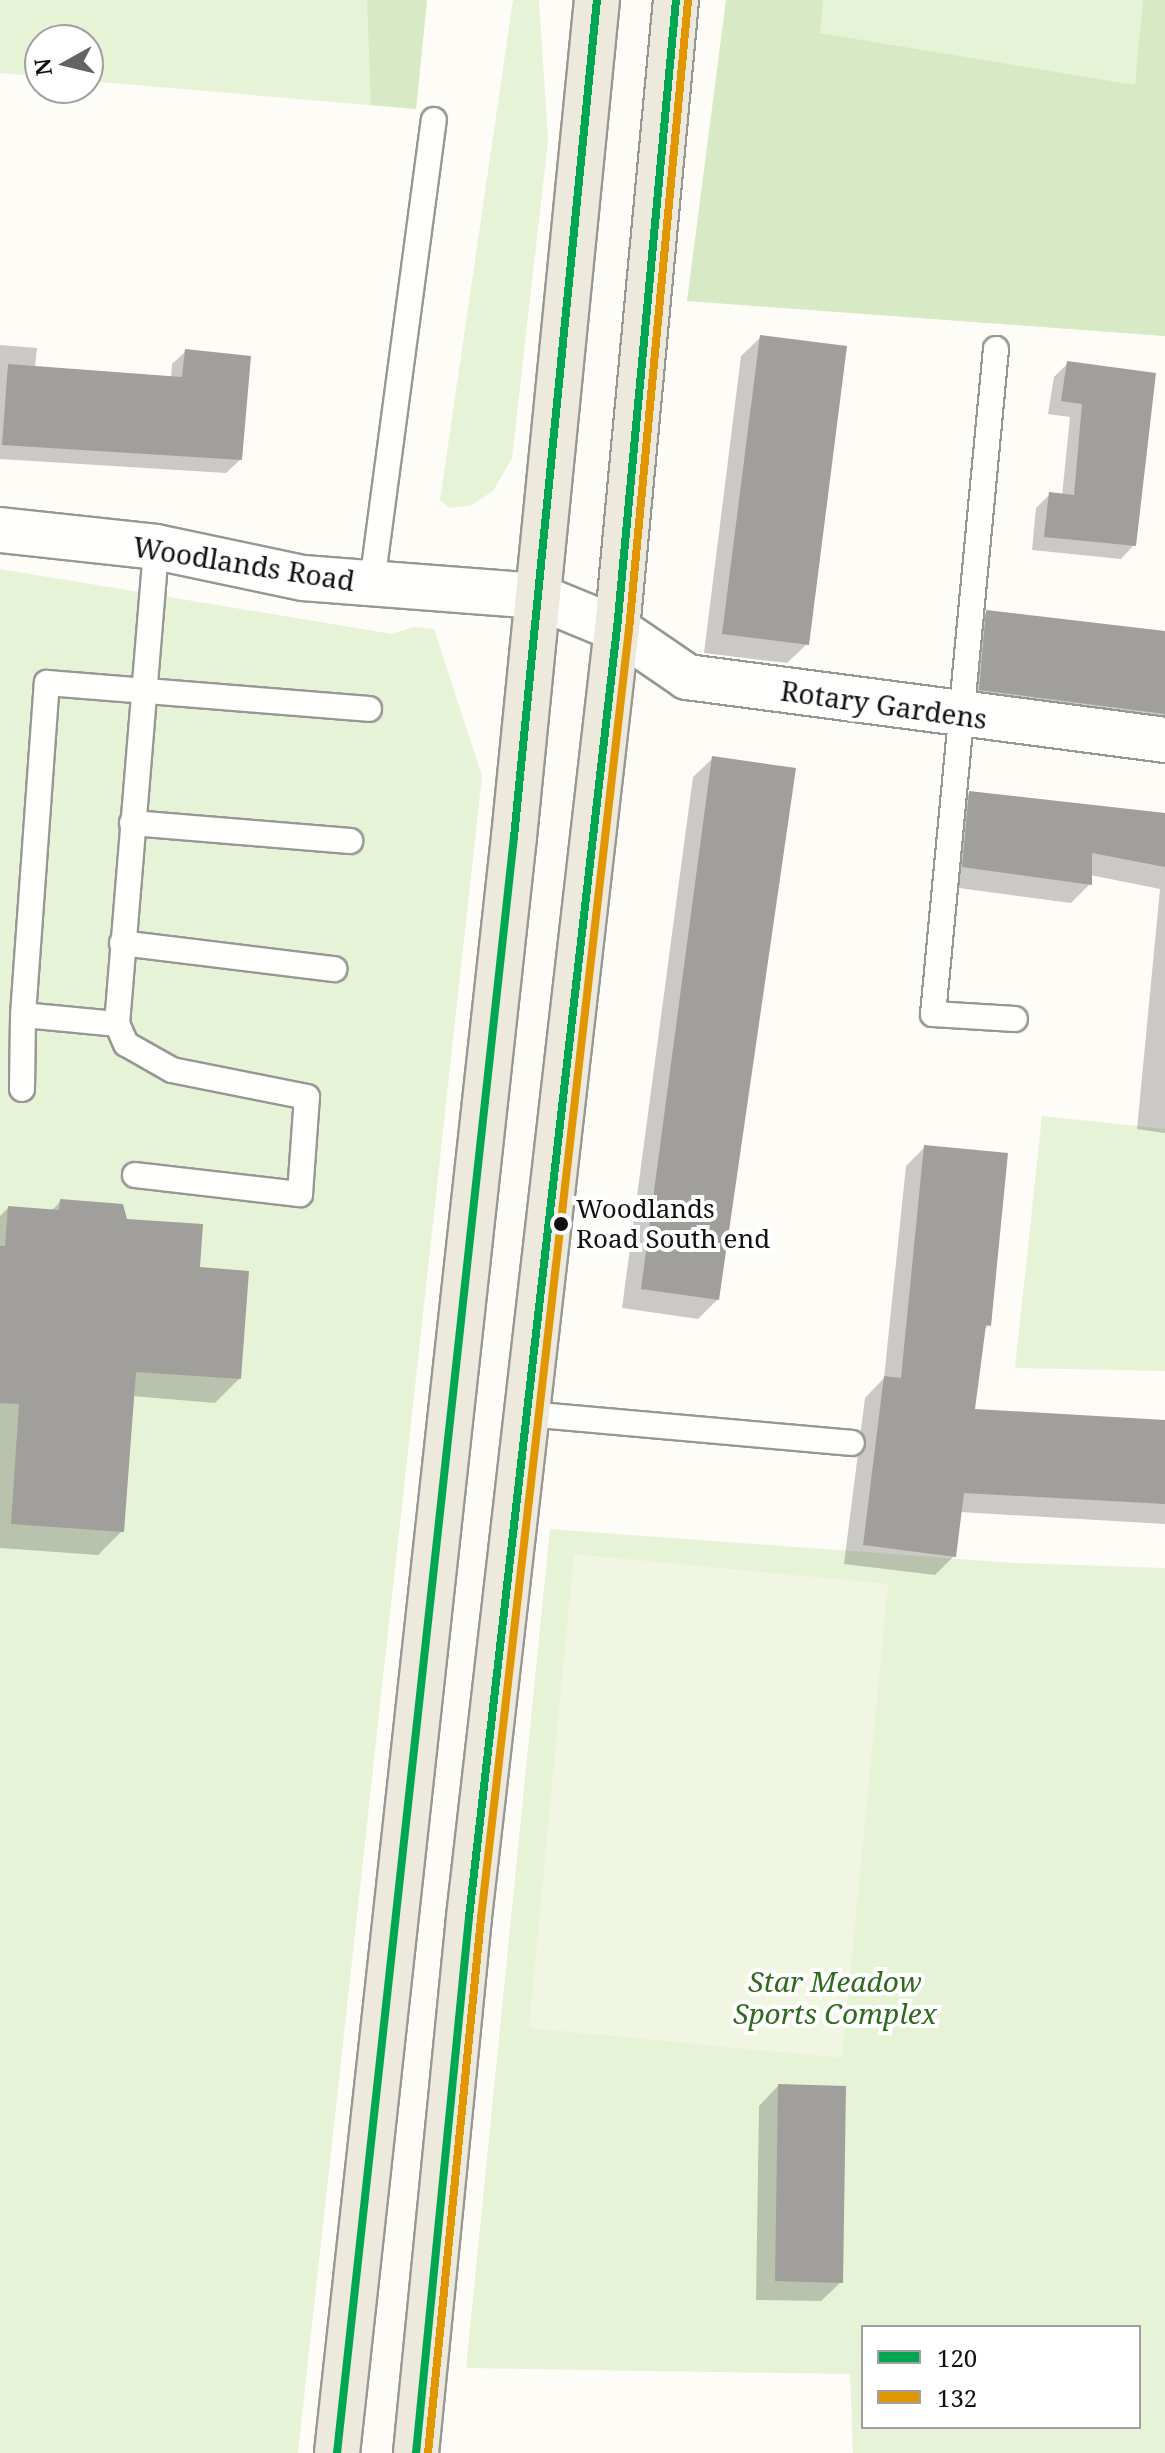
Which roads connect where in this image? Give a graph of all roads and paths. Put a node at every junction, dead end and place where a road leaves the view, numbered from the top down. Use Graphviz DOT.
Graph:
graph roads {
  1 [pos="597,0"];
  2 [pos="676,0"];
  3 [pos="434,120"];
  4 [pos="996,349"];
  5 [pos="0,530"];
  6 [pos="156,547"];
  7 [pos="372,583"];
  8 [pos="537,596"];
  9 [pos="617,629"];
  10 [pos="144,691"];
  11 [pos="369,709"];
  12 [pos="960,715"];
  13 [pos="1165,740"];
  14 [pos="132,823"];
  15 [pos="350,841"];
  16 [pos="122,943"];
  17 [pos="334,969"];
  18 [pos="23,1015"];
  19 [pos="1015,1019"];
  20 [pos="117,1024"];
  21 [pos="22,1089"];
  22 [pos="135,1175"];
  23 [pos="528,1414"];
  24 [pos="852,1443"];
  25 [pos="337,2453"];
  26 [pos="416,2453"];
  1 -- 8 [label="main road"];
  2 -- 9 [label="main road"];
  3 -- 7 [label="lane"];
  4 -- 12 [label="lane"];
  5 -- 6 [label="street, Woodlands Road"];
  6 -- 7 [label="street, Woodlands Road"];
  6 -- 10 [label="lane"];
  7 -- 8 [label="street, Woodlands Road"];
  8 -- 9 [label="street, Woodlands Road"];
  8 -- 25 [label="main road"];
  9 -- 12 [label="street, Rotary Gardens"];
  9 -- 23 [label="main road"];
  10 -- 11 [label="lane"];
  10 -- 14 [label="lane"];
  10 -- 18 [label="lane"];
  12 -- 13 [label="street, Rotary Gardens"];
  12 -- 19 [label="lane"];
  14 -- 15 [label="lane"];
  14 -- 16 [label="lane"];
  16 -- 17 [label="lane"];
  16 -- 20 [label="lane"];
  18 -- 20 [label="lane"];
  18 -- 21 [label="lane"];
  20 -- 22 [label="lane"];
  23 -- 24 [label="lane"];
  23 -- 26 [label="main road"];
}
